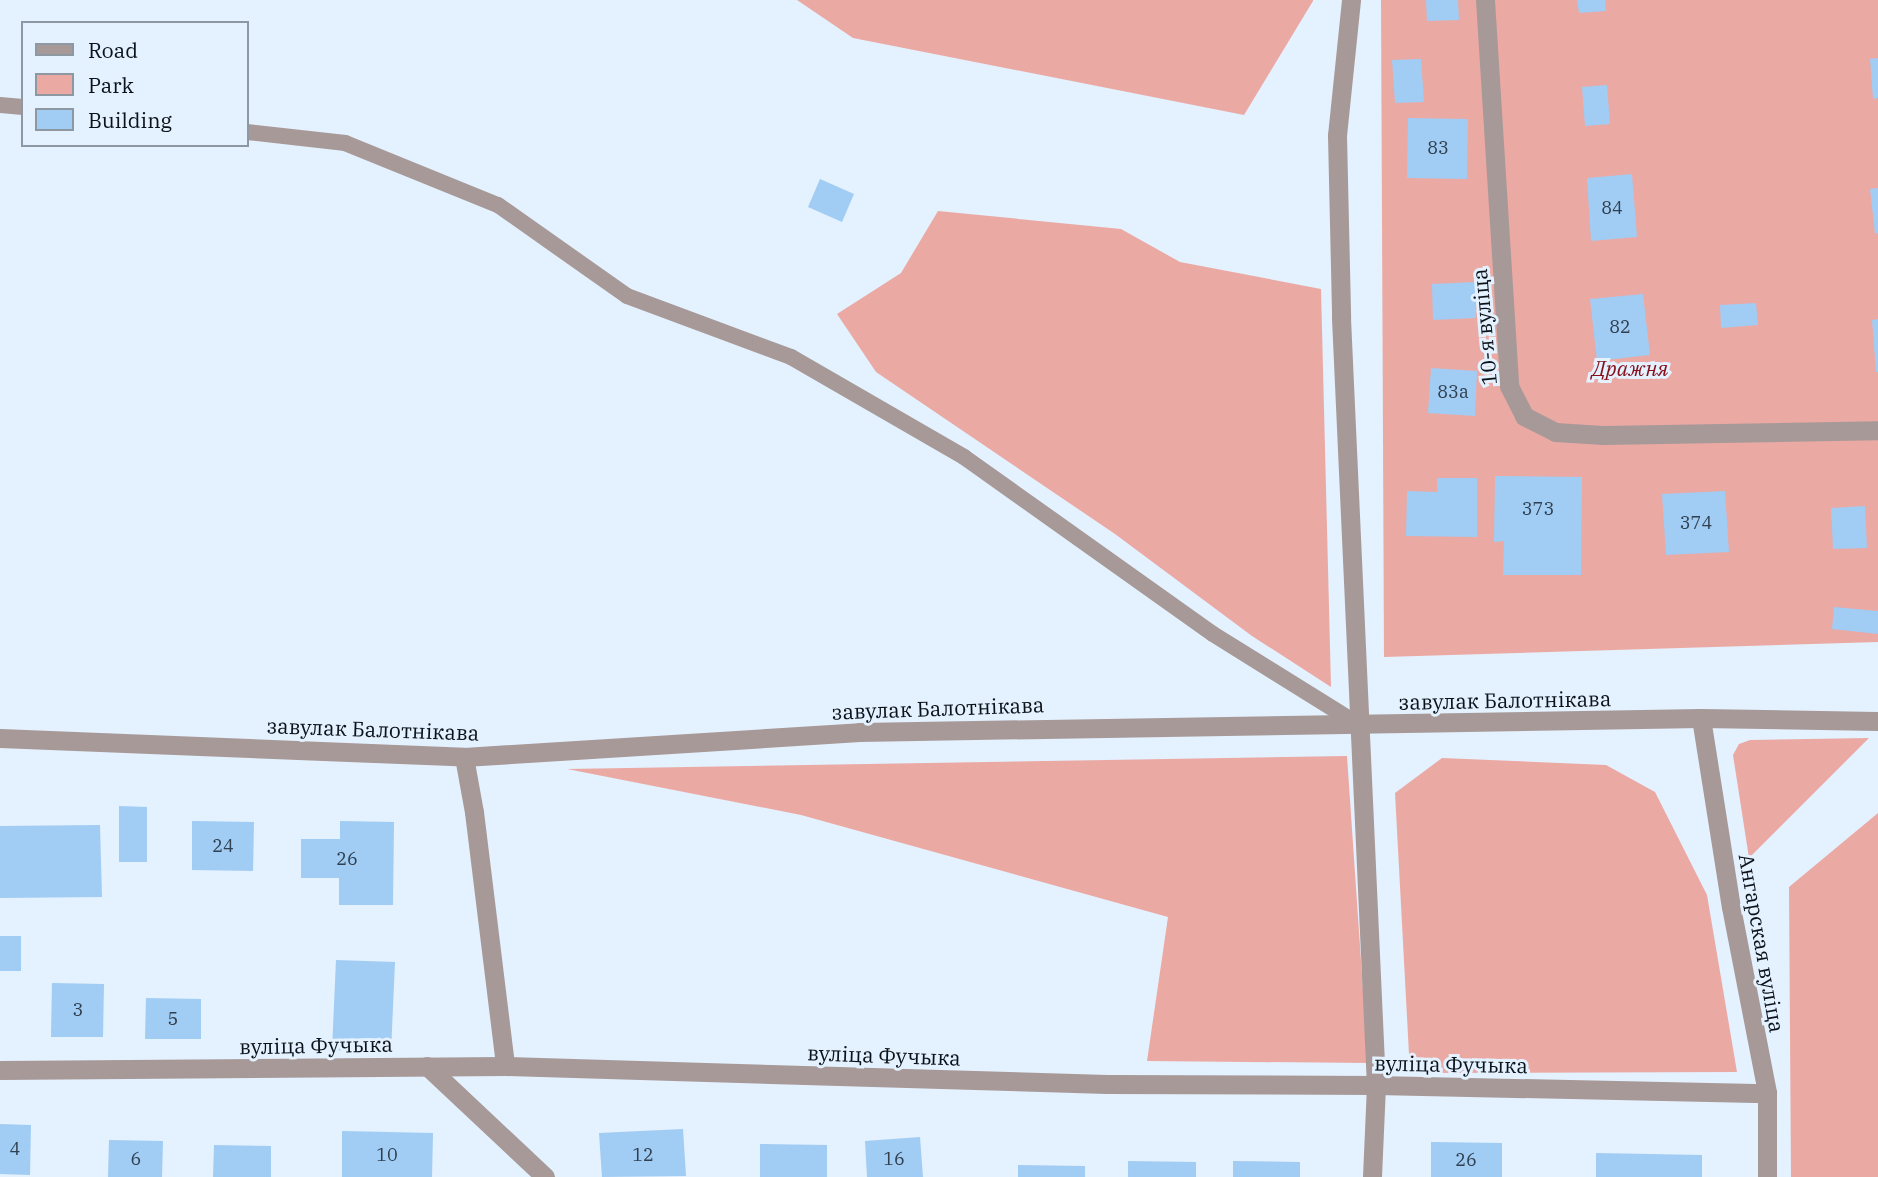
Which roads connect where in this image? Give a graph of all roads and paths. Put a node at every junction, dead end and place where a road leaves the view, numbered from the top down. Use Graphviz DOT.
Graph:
graph roads {
  1 [pos="1351,0"];
  2 [pos="1485,0"];
  3 [pos="0,105"];
  4 [pos="21,107"];
  5 [pos="248,132"];
  6 [pos="1878,430"];
  7 [pos="1701,719"];
  8 [pos="1878,721"];
  9 [pos="1359,725"];
  10 [pos="0,738"];
  11 [pos="464,757"];
  12 [pos="427,1066"];
  13 [pos="505,1066"];
  14 [pos="0,1070"];
  15 [pos="1376,1085"];
  16 [pos="1767,1093"];
  17 [pos="545,1177"];
  18 [pos="1372,1177"];
  19 [pos="1767,1177"];
  1 -- 9 [label="street"];
  2 -- 6 [label="street, 10-я вуліца"];
  3 -- 4 [label="lane"];
  5 -- 9 [label="lane"];
  7 -- 8 [label="street, завулак Балотнікава"];
  7 -- 9 [label="street, завулак Балотнікава"];
  7 -- 16 [label="street, Ангарская вуліца"];
  9 -- 11 [label="street, завулак Балотнікава"];
  9 -- 15 [label="street"];
  10 -- 11 [label="street, завулак Балотнікава"];
  11 -- 13 [label="street"];
  12 -- 13 [label="street, вуліца Фучыка"];
  12 -- 14 [label="street, вуліца Фучыка"];
  12 -- 17 [label="street"];
  13 -- 15 [label="street, вуліца Фучыка"];
  15 -- 16 [label="street, вуліца Фучыка"];
  15 -- 18 [label="street"];
  16 -- 19 [label="street, Ангарская вуліца"];
}
